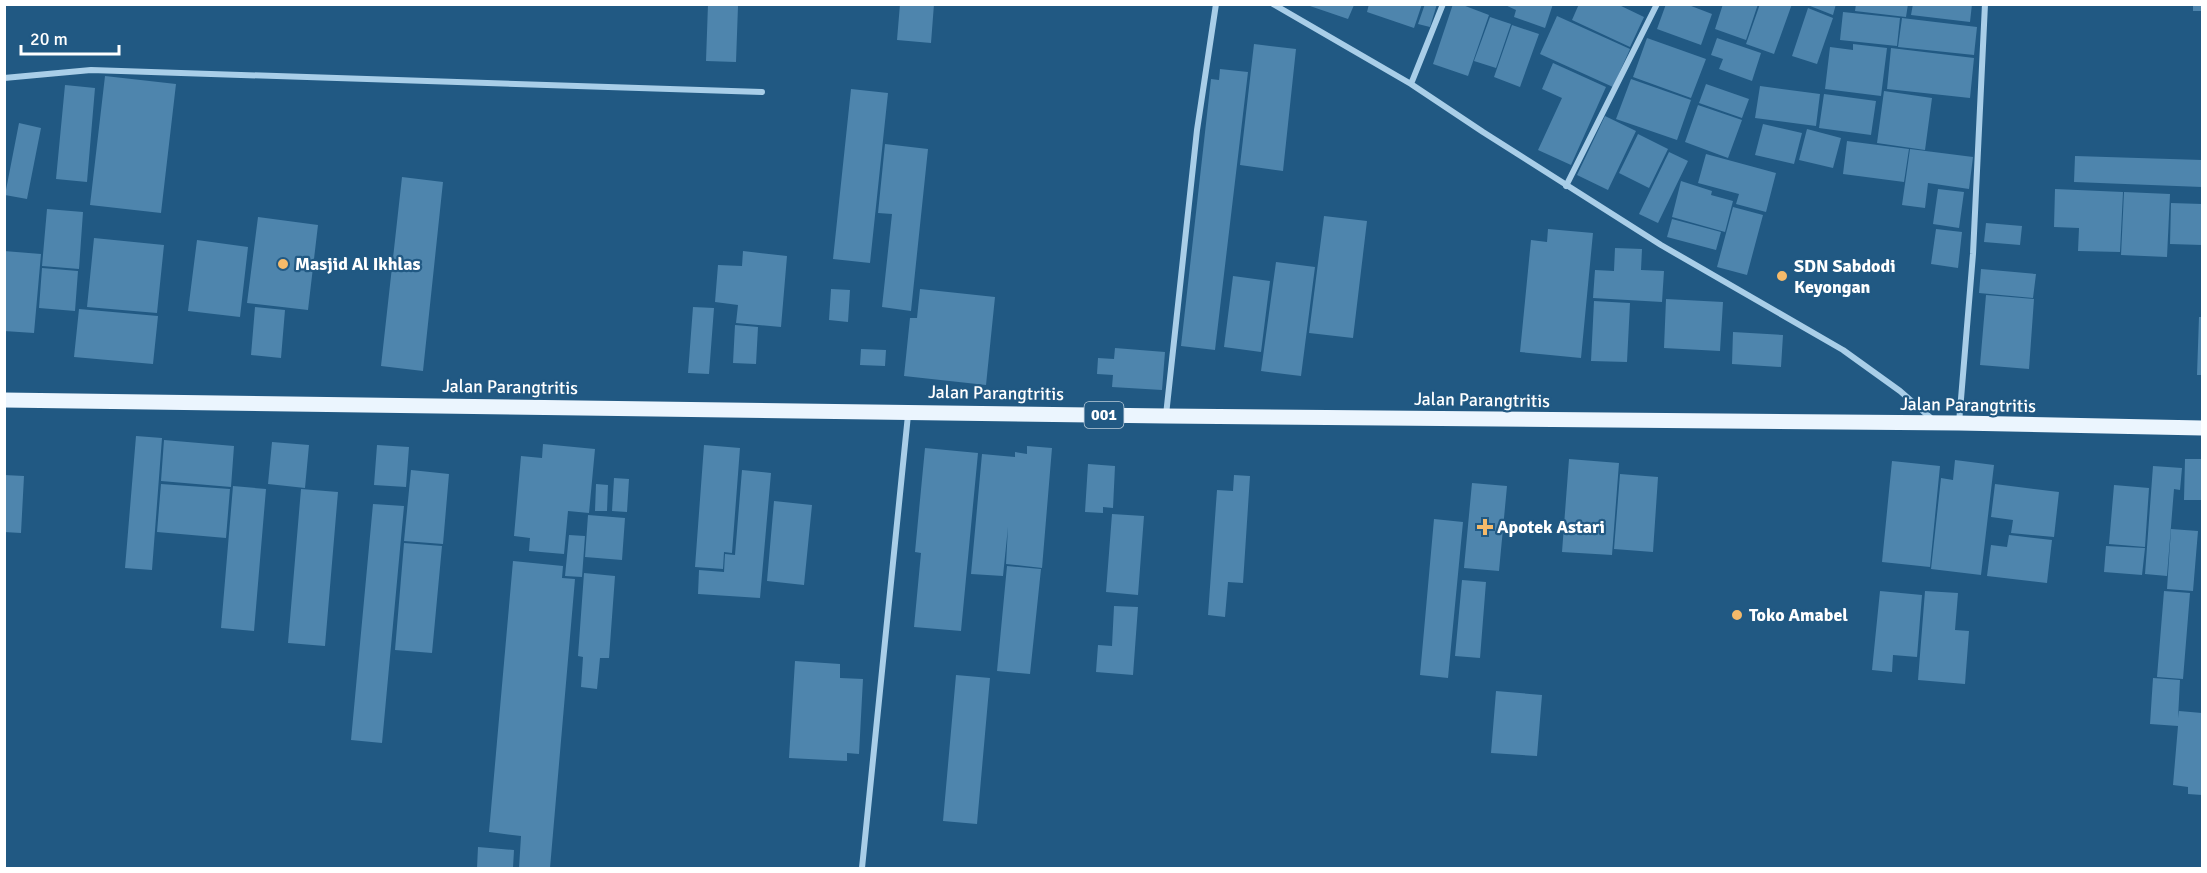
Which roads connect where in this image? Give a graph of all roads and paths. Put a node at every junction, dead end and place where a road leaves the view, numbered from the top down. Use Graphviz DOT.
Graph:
graph roads {
  1 [pos="1216,4"];
  2 [pos="1273,4"];
  3 [pos="1443,4"];
  4 [pos="1657,4"];
  5 [pos="1984,4"];
  6 [pos="4,78"];
  7 [pos="1411,84"];
  8 [pos="762,93"];
  9 [pos="1566,186"];
  10 [pos="4,400"];
  11 [pos="908,411"];
  12 [pos="1166,416"];
  13 [pos="1959,423"];
  14 [pos="1936,424"];
  15 [pos="2202,428"];
  16 [pos="862,868"];
  1 -- 12 [label="street"];
  2 -- 7 [label="street"];
  3 -- 7 [label="street"];
  4 -- 9 [label="street"];
  5 -- 13 [label="street"];
  6 -- 8 [label="street"];
  7 -- 9 [label="street"];
  9 -- 14 [label="street"];
  10 -- 11 [label="main road, Jalan Parangtritis / 001"];
  11 -- 12 [label="main road, Jalan Parangtritis / 001"];
  11 -- 16 [label="street"];
  12 -- 14 [label="main road, Jalan Parangtritis / 001"];
  13 -- 14 [label="main road, Jalan Parangtritis / 001"];
  13 -- 15 [label="main road, Jalan Parangtritis / 001"];
}
